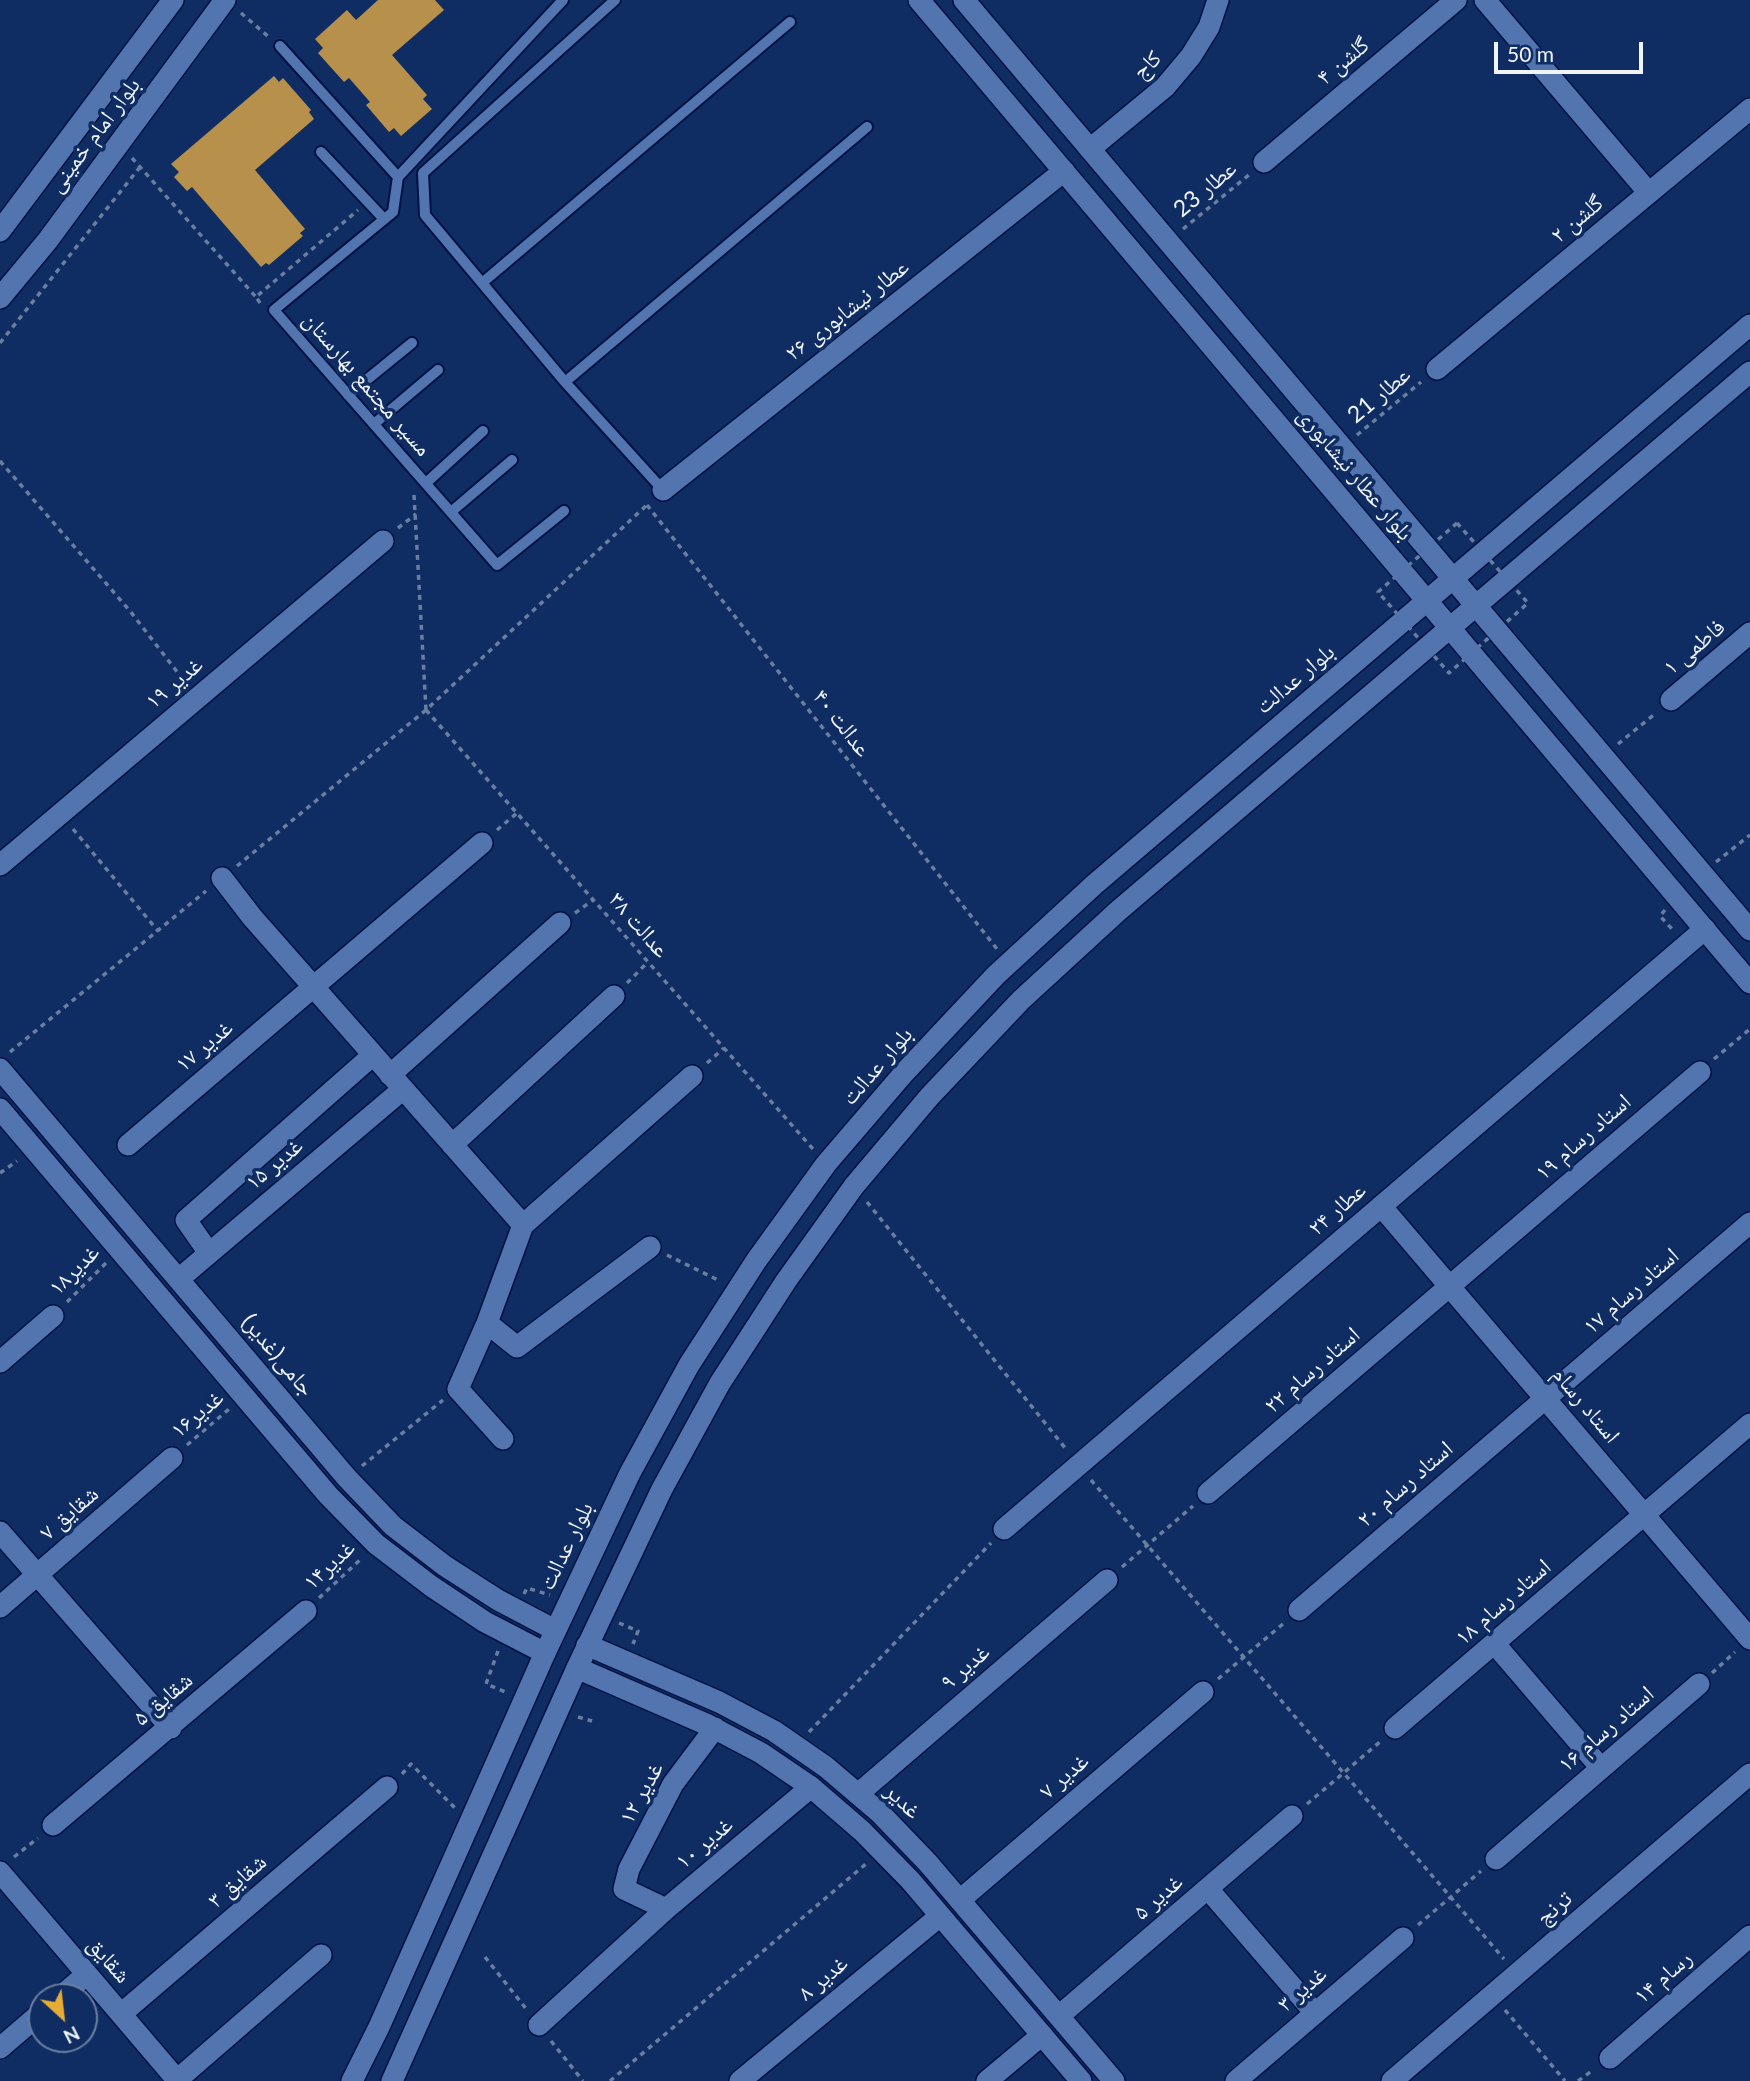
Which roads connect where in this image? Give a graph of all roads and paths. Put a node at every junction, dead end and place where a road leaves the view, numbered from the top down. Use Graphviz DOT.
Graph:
graph roads {
  1 [pos="173,0"];
  2 [pos="563,0"];
  3 [pos="615,0"];
  4 [pos="919,0"];
  5 [pos="964,0"];
  6 [pos="1218,0"];
  7 [pos="1456,0"];
  8 [pos="1485,0"];
  9 [pos="230,4"];
  10 [pos="790,22"];
  11 [pos="280,46"];
  12 [pos="1750,109"];
  13 [pos="867,127"];
  14 [pos="120,144"];
  15 [pos="1090,149"];
  16 [pos="321,152"];
  17 [pos="1264,162"];
  18 [pos="140,167"];
  19 [pos="1064,171"];
  20 [pos="398,177"];
  21 [pos="1649,193"];
  22 [pos="384,219"];
  23 [pos="0,230"];
  24 [pos="1168,242"];
  25 [pos="482,283"];
  26 [pos="256,297"];
  27 [pos="0,298"];
  28 [pos="1750,325"];
  29 [pos="0,342"];
  30 [pos="412,343"];
  31 [pos="1437,369"];
  32 [pos="438,370"];
  33 [pos="1750,372"];
  34 [pos="565,382"];
  35 [pos="348,395"];
  36 [pos="374,424"];
  37 [pos="483,431"];
  38 [pos="1342,448"];
  39 [pos="512,460"];
  40 [pos="0,461"];
  41 [pos="425,483"];
  42 [pos="663,490"];
  43 [pos="647,505"];
  44 [pos="564,511"];
  45 [pos="451,512"];
  46 [pos="383,541"];
  47 [pos="1453,578"];
  48 [pos="1427,601"];
  49 [pos="1476,606"];
  50 [pos="1450,628"];
  51 [pos="1750,633"];
  52 [pos="197,698"];
  53 [pos="1671,700"];
  54 [pos="1603,756"];
  55 [pos="517,813"];
  56 [pos="60,814"];
  57 [pos="482,844"];
  58 [pos="0,865"];
  59 [pos="222,878"];
  60 [pos="560,923"];
  61 [pos="1704,929"];
  62 [pos="158,930"];
  63 [pos="1750,930"];
  64 [pos="649,962"];
  65 [pos="1008,963"];
  66 [pos="1750,983"];
  67 [pos="314,988"];
  68 [pos="614,996"];
  69 [pos="1750,1029"];
  70 [pos="373,1055"];
  71 [pos="0,1069"];
  72 [pos="1700,1072"];
  73 [pos="692,1076"];
  74 [pos="396,1082"];
  75 [pos="25,1099"];
  76 [pos="2,1115"];
  77 [pos="128,1144"];
  78 [pos="452,1145"];
  79 [pos="826,1164"];
  80 [pos="854,1186"];
  81 [pos="1381,1206"];
  82 [pos="1750,1223"];
  83 [pos="523,1226"];
  84 [pos="650,1247"];
  85 [pos="120,1250"];
  86 [pos="209,1253"];
  87 [pos="180,1278"];
  88 [pos="1450,1286"];
  89 [pos="737,1290"];
  90 [pos="54,1315"];
  91 [pos="488,1323"];
  92 [pos="0,1362"];
  93 [pos="458,1389"];
  94 [pos="244,1397"];
  95 [pos="1545,1399"];
  96 [pos="1750,1424"];
  97 [pos="503,1438"];
  98 [pos="172,1458"];
  99 [pos="1079,1465"];
  100 [pos="347,1478"];
  101 [pos="1208,1493"];
  102 [pos="1644,1515"];
  103 [pos="1004,1529"];
  104 [pos="0,1532"];
  105 [pos="376,1545"];
  106 [pos="1148,1545"];
  107 [pos="37,1575"];
  108 [pos="1107,1580"];
  109 [pos="0,1607"];
  110 [pos="1299,1610"];
  111 [pos="306,1611"];
  112 [pos="555,1630"];
  113 [pos="1494,1643"];
  114 [pos="1745,1644"];
  115 [pos="587,1645"];
  116 [pos="545,1653"];
  117 [pos="1244,1657"];
  118 [pos="577,1668"];
  119 [pos="1699,1684"];
  120 [pos="1203,1692"];
  121 [pos="171,1728"];
  122 [pos="715,1728"];
  123 [pos="1395,1728"];
  124 [pos="796,1746"];
  125 [pos="1601,1768"];
  126 [pos="1343,1773"];
  127 [pos="1750,1774"];
  128 [pos="387,1787"];
  129 [pos="811,1787"];
  130 [pos="858,1794"];
  131 [pos="1292,1816"];
  132 [pos="470,1823"];
  133 [pos="53,1825"];
  134 [pos="881,1851"];
  135 [pos="1496,1858"];
  136 [pos="5,1866"];
  137 [pos="1208,1889"];
  138 [pos="1450,1897"];
  139 [pos="960,1900"];
  140 [pos="666,1909"];
  141 [pos="940,1916"];
  142 [pos="1403,1938"];
  143 [pos="1749,1938"];
  144 [pos="321,1955"];
  145 [pos="87,1974"];
  146 [pos="1517,1974"];
  147 [pos="76,1983"];
  148 [pos="1493,1995"];
  149 [pos="1315,2013"];
  150 [pos="121,2014"];
  151 [pos="1059,2016"];
  152 [pos="28,2024"];
  153 [pos="539,2025"];
  154 [pos="1042,2035"];
  155 [pos="0,2048"];
  156 [pos="1610,2058"];
  157 [pos="178,2080"];
  158 [pos="352,2081"];
  159 [pos="392,2081"];
  160 [pos="610,2081"];
  161 [pos="740,2081"];
  162 [pos="987,2081"];
  163 [pos="1081,2081"];
  164 [pos="1114,2081"];
  165 [pos="1236,2081"];
  166 [pos="1392,2081"];
  167 [pos="1565,2081"];
  1 -- 23 [label="street, بلوار امام خمینی"];
  2 -- 20 [label="lane"];
  3 -- 25 [label="lane"];
  4 -- 19 [label="street, بلوار عطار نیشابوری"];
  5 -- 15 [label="street, بلوار عطار نیشابوری"];
  6 -- 15 [label="street, کاج"];
  7 -- 17 [label="street, گلشن ۴"];
  8 -- 21 [label="street"];
  9 -- 11 [label="path"];
  9 -- 14 [label="street, بلوار امام خمینی"];
  10 -- 25 [label="lane"];
  11 -- 20 [label="lane"];
  12 -- 21 [label="street, گلشن ۲"];
  13 -- 34 [label="lane"];
  14 -- 18 [label="path"];
  14 -- 27 [label="street, بلوار امام خمینی"];
  15 -- 19 [label="street, کاج"];
  15 -- 24 [label="street, بلوار عطار نیشابوری"];
  16 -- 22 [label="lane"];
  17 -- 24 [label="path, عطار 23"];
  18 -- 26 [label="path"];
  18 -- 29 [label="path"];
  19 -- 42 [label="street, عطار نیشابوری ۲۶"];
  19 -- 48 [label="street, بلوار عطار نیشابوری"];
  20 -- 22 [label="lane, مسیر مجتمع بهارستان"];
  21 -- 31 [label="street, گلشن ۲"];
  22 -- 35 [label="lane, مسیر مجتمع بهارستان"];
  24 -- 38 [label="street, بلوار عطار نیشابوری"];
  25 -- 34 [label="lane"];
  28 -- 47 [label="street, بلوار عدالت"];
  30 -- 35 [label="lane"];
  31 -- 38 [label="path, عطار 21"];
  32 -- 36 [label="lane"];
  33 -- 49 [label="street"];
  34 -- 42 [label="lane"];
  35 -- 36 [label="lane, مسیر مجتمع بهارستان"];
  36 -- 41 [label="lane, مسیر مجتمع بهارستان"];
  37 -- 41 [label="lane"];
  38 -- 47 [label="street, بلوار عطار نیشابوری"];
  39 -- 45 [label="lane"];
  40 -- 52 [label="path"];
  41 -- 45 [label="lane, مسیر مجتمع بهارستان"];
  42 -- 43 [label="path"];
  43 -- 55 [label="path, عدالت ۳۸"];
  43 -- 65 [label="path, عدالت ۴۰"];
  44 -- 45 [label="lane, مسیر مجتمع بهارستان"];
  46 -- 52 [label="street, غدیر ۱۹"];
  47 -- 48 [label="street, بلوار عدالت"];
  47 -- 49 [label="street, بلوار عطار نیشابوری"];
  48 -- 50 [label="street, بلوار عطار نیشابوری"];
  48 -- 65 [label="street, بلوار عدالت"];
  49 -- 50 [label="street"];
  49 -- 54 [label="street, بلوار عطار نیشابوری"];
  50 -- 61 [label="street, بلوار عطار نیشابوری"];
  50 -- 80 [label="street"];
  51 -- 53 [label="street, فاطمی ۱"];
  52 -- 56 [label="street, غدیر ۱۹"];
  53 -- 54 [label="path"];
  54 -- 63 [label="street, بلوار عطار نیشابوری"];
  55 -- 57 [label="path"];
  55 -- 64 [label="path, عدالت ۳۸"];
  56 -- 58 [label="street, غدیر ۱۹"];
  56 -- 62 [label="path"];
  57 -- 67 [label="street, غدیر ۱۷"];
  59 -- 67 [label="street"];
  60 -- 74 [label="street, غدیر ۱۵"];
  61 -- 66 [label="street, بلوار عطار نیشابوری"];
  61 -- 81 [label="street, عطار ۲۴"];
  64 -- 68 [label="path"];
  64 -- 79 [label="path, عدالت ۳۸"];
  65 -- 79 [label="street, بلوار عدالت"];
  67 -- 70 [label="street"];
  67 -- 77 [label="street, غدیر ۱۷"];
  68 -- 78 [label="street"];
  69 -- 72 [label="path"];
  70 -- 74 [label="street"];
  70 -- 86 [label="street"];
  71 -- 75 [label="street, جامی(غدیر)"];
  72 -- 88 [label="street, استاد رسام ۱۹"];
  73 -- 83 [label="street"];
  74 -- 78 [label="street"];
  74 -- 86 [label="street, غدیر ۱۵"];
  75 -- 76 [label="street"];
  75 -- 87 [label="street, جامی(غدیر)"];
  76 -- 85 [label="street"];
  78 -- 83 [label="street"];
  79 -- 89 [label="street, بلوار عدالت"];
  80 -- 99 [label="path"];
  80 -- 115 [label="street"];
  81 -- 88 [label="street, استاد رسام"];
  81 -- 99 [label="street, عطار ۲۴"];
  82 -- 95 [label="street, استاد رسام ۱۷"];
  83 -- 91 [label="street"];
  84 -- 89 [label="path"];
  84 -- 91 [label="street"];
  85 -- 90 [label="path, غدیر۱۸"];
  85 -- 94 [label="street"];
  86 -- 87 [label="street, غدیر ۱۵"];
  87 -- 100 [label="street, جامی(غدیر)"];
  88 -- 95 [label="street, استاد رسام"];
  88 -- 101 [label="street, استاد رسام ۲۲"];
  89 -- 112 [label="street, بلوار عدالت"];
  90 -- 92 [label="street"];
  91 -- 93 [label="street"];
  93 -- 97 [label="street"];
  93 -- 100 [label="path"];
  94 -- 98 [label="path, غدیر۱۶"];
  94 -- 105 [label="street"];
  95 -- 102 [label="street, استاد رسام"];
  95 -- 110 [label="street, استاد رسام ۲۰"];
  96 -- 102 [label="street, استاد رسام ۱۸"];
  98 -- 107 [label="street, شقایق ۷"];
  99 -- 103 [label="street, عطار ۲۴"];
  99 -- 106 [label="path"];
  100 -- 112 [label="street, جامی(غدیر)"];
  101 -- 106 [label="path"];
  102 -- 113 [label="street, استاد رسام ۱۸"];
  102 -- 114 [label="street, استاد رسام"];
  103 -- 124 [label="path"];
  104 -- 107 [label="street"];
  105 -- 111 [label="path, غدیر۱۴"];
  105 -- 116 [label="street"];
  106 -- 108 [label="path"];
  106 -- 117 [label="path"];
  107 -- 109 [label="street, شقایق ۷"];
  107 -- 121 [label="street"];
  108 -- 130 [label="street, غدیر ۹"];
  110 -- 117 [label="path"];
  111 -- 121 [label="street, شقایق ۵"];
  112 -- 115 [label="street, جامی(غدیر)"];
  112 -- 116 [label="street, بلوار عدالت"];
  113 -- 123 [label="street, استاد رسام ۱۸"];
  113 -- 125 [label="street"];
  114 -- 119 [label="path"];
  115 -- 118 [label="street"];
  115 -- 124 [label="street, غدیر"];
  116 -- 118 [label="street"];
  116 -- 132 [label="street, بلوار عدالت"];
  117 -- 120 [label="path"];
  117 -- 126 [label="path"];
  118 -- 122 [label="street"];
  118 -- 159 [label="street"];
  119 -- 125 [label="street, استاد رسام ۱۶"];
  120 -- 139 [label="street, غدیر ۷"];
  121 -- 133 [label="street, شقایق ۵"];
  122 -- 129 [label="street"];
  122 -- 140 [label="street, غدیر ۱۲"];
  123 -- 126 [label="path"];
  124 -- 130 [label="street, غدیر"];
  125 -- 135 [label="street, استاد رسام ۱۶"];
  126 -- 131 [label="path"];
  126 -- 138 [label="path"];
  127 -- 146 [label="street, ترنج"];
  128 -- 132 [label="path"];
  128 -- 150 [label="street, شقایق ۳"];
  129 -- 134 [label="street"];
  129 -- 140 [label="street, غدیر ۱۰"];
  130 -- 139 [label="street, غدیر"];
  131 -- 137 [label="street, غدیر ۵"];
  132 -- 158 [label="street, بلوار عدالت"];
  133 -- 136 [label="path"];
  134 -- 141 [label="street"];
  134 -- 160 [label="path"];
  135 -- 138 [label="path"];
  136 -- 145 [label="street, شقایق"];
  137 -- 149 [label="street"];
  137 -- 151 [label="street, غدیر ۵"];
  138 -- 142 [label="path"];
  138 -- 146 [label="path"];
  139 -- 151 [label="street, غدیر"];
  140 -- 153 [label="street, غدیر ۱۰"];
  141 -- 154 [label="street"];
  141 -- 161 [label="street, غدیر ۸"];
  142 -- 149 [label="street, غدیر ۳"];
  143 -- 156 [label="street, رسام ۱۴"];
  144 -- 157 [label="street"];
  145 -- 147 [label="street"];
  145 -- 150 [label="street, شقایق"];
  146 -- 148 [label="street, ترنج"];
  148 -- 166 [label="street, ترنج"];
  148 -- 167 [label="path"];
  149 -- 165 [label="street, غدیر ۳"];
  150 -- 157 [label="street, شقایق"];
  151 -- 164 [label="street, غدیر"];
  152 -- 155 [label="street"];
  154 -- 162 [label="street"];
  154 -- 163 [label="street"];
}
